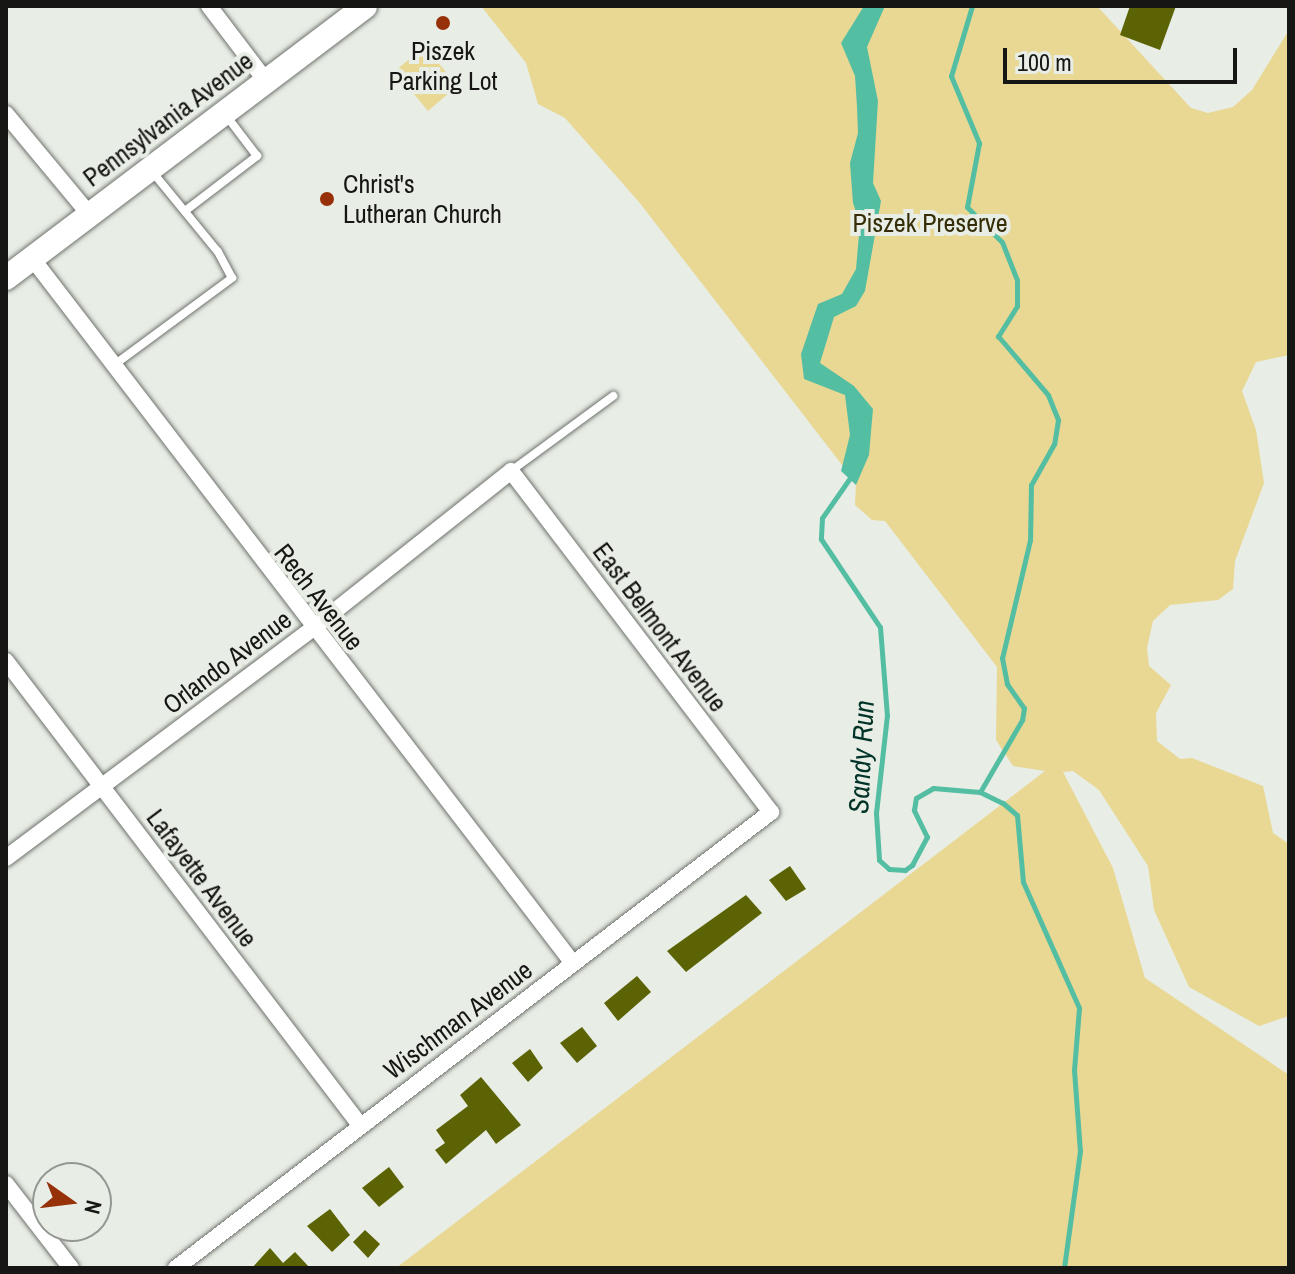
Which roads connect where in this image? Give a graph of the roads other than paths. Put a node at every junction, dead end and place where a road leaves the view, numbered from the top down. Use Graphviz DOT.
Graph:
graph roads {
  1 [pos="209,6"];
  2 [pos="365,6"];
  3 [pos="266,81"];
  4 [pos="224,113"];
  5 [pos="6,114"];
  6 [pos="150,169"];
  7 [pos="185,211"];
  8 [pos="89,214"];
  9 [pos="32,258"];
  10 [pos="6,278"];
  11 [pos="111,367"];
  12 [pos="613,396"];
  13 [pos="511,471"];
  14 [pos="312,629"];
  15 [pos="6,661"];
  16 [pos="102,785"];
  17 [pos="771,812"];
  18 [pos="6,858"];
  19 [pos="572,962"];
  20 [pos="360,1125"];
  21 [pos="6,1184"];
  22 [pos="71,1268"];
  23 [pos="176,1268"];
  1 -- 3 [label="street"];
  2 -- 3 [label="main road, Pennsylvania Avenue"];
  3 -- 4 [label="main road, Pennsylvania Avenue"];
  4 -- 6 [label="main road, Pennsylvania Avenue"];
  4 -- 7 [label="lane"];
  5 -- 8 [label="street"];
  6 -- 7 [label="lane"];
  6 -- 8 [label="main road, Pennsylvania Avenue"];
  7 -- 11 [label="lane"];
  8 -- 9 [label="main road, Pennsylvania Avenue"];
  9 -- 10 [label="main road, Pennsylvania Avenue"];
  9 -- 11 [label="street, Rech Avenue"];
  11 -- 14 [label="street, Rech Avenue"];
  12 -- 13 [label="lane"];
  13 -- 14 [label="street, Orlando Avenue"];
  13 -- 17 [label="street, East Belmont Avenue"];
  14 -- 16 [label="street, Orlando Avenue"];
  14 -- 19 [label="street, Rech Avenue"];
  15 -- 16 [label="street, Lafayette Avenue"];
  16 -- 18 [label="street, Orlando Avenue"];
  16 -- 20 [label="street, Lafayette Avenue"];
  17 -- 19 [label="street, Wischman Avenue"];
  19 -- 20 [label="street, Wischman Avenue"];
  20 -- 23 [label="street, Wischman Avenue"];
  21 -- 22 [label="street"];
}
